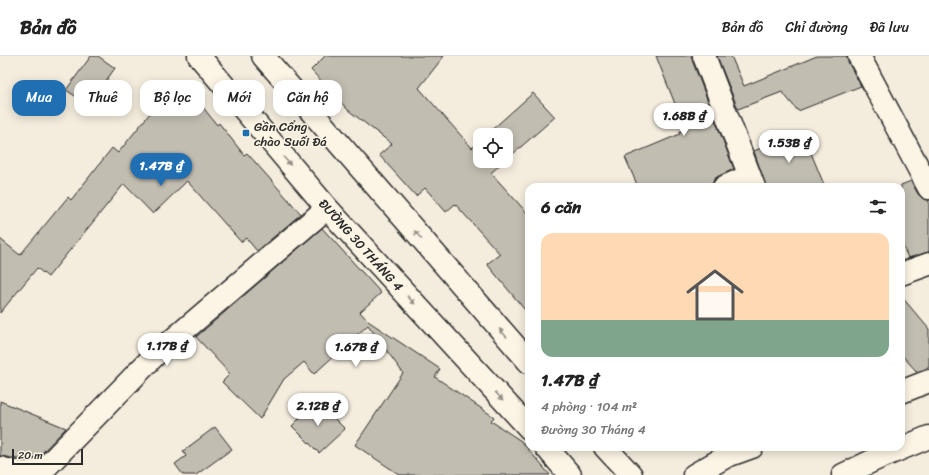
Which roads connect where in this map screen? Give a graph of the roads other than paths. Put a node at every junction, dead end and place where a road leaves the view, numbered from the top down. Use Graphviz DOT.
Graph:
graph roads {
  1 [pos="199,56"];
  2 [pos="263,56"];
  3 [pos="704,56"];
  4 [pos="859,56"];
  5 [pos="752,182"];
  6 [pos="929,188"];
  7 [pos="327,208"];
  8 [pos="929,264"];
  9 [pos="905,273"];
  10 [pos="525,357"];
  11 [pos="929,382"];
  12 [pos="905,391"];
  13 [pos="525,424"];
  14 [pos="929,437"];
  15 [pos="905,450"];
  16 [pos="549,451"];
  17 [pos="609,451"];
  18 [pos="741,451"];
  19 [pos="902,451"];
  20 [pos="0,468"];
  21 [pos="870,468"];
  22 [pos="570,475"];
  23 [pos="631,475"];
  24 [pos="694,475"];
  25 [pos="843,475"];
  1 -- 7 [label="main road, ĐƯỜNG 30 THÁNG 4, one-way"];
  10 -- 2 [label="main road, one-way"];
  3 -- 5 [label="main road"];
  4 -- 6 [label="main road"];
  7 -- 13 [label="main road, ĐƯỜNG 30 THÁNG 4, one-way"];
  7 -- 20 [label="main road"];
  8 -- 9 [label="main road"];
  11 -- 12 [label="main road"];
  14 -- 15 [label="main road"];
  16 -- 22 [label="main road"];
  17 -- 23 [label="main road"];
  18 -- 24 [label="main road"];
  19 -- 21 [label="main road"];
  21 -- 25 [label="main road"];
}
